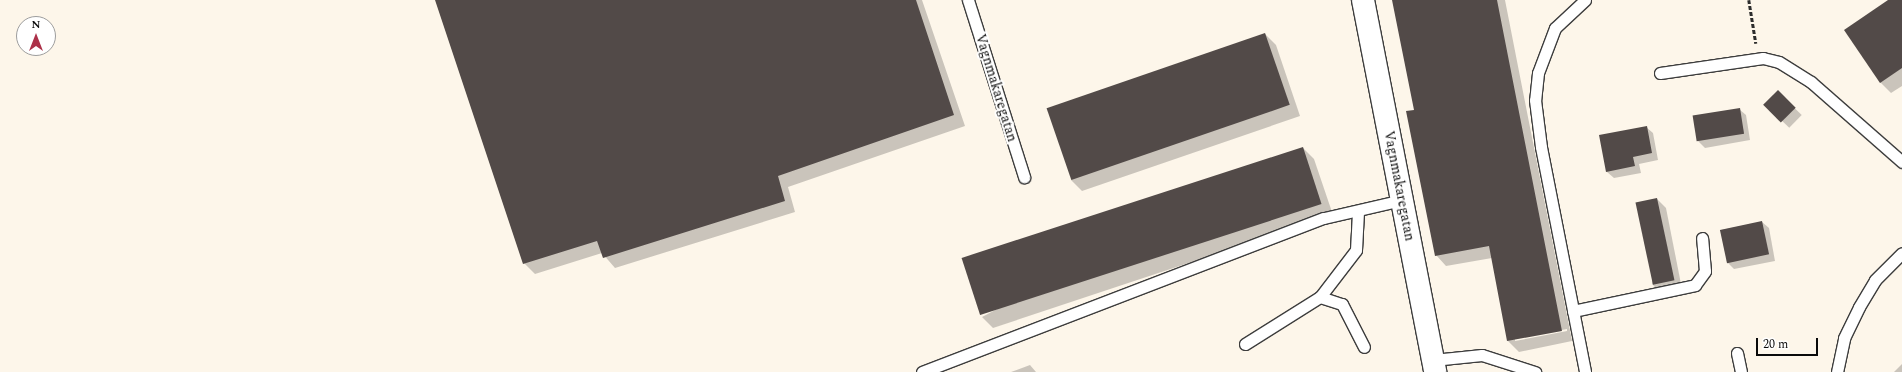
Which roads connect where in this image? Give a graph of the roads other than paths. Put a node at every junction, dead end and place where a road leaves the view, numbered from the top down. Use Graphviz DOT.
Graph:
graph roads {
  1 [pos="968,0"];
  2 [pos="1363,0"];
  3 [pos="1585,0"];
  4 [pos="1660,73"];
  5 [pos="1902,162"];
  6 [pos="1024,177"];
  7 [pos="1402,200"];
  8 [pos="1358,211"];
  9 [pos="1702,238"];
  10 [pos="1902,253"];
  11 [pos="1320,297"];
  12 [pos="1574,311"];
  13 [pos="1245,344"];
  14 [pos="1364,347"];
  15 [pos="1737,353"];
  16 [pos="1434,366"];
  17 [pos="922,372"];
  18 [pos="1535,372"];
  19 [pos="1585,372"];
  20 [pos="1741,372"];
  21 [pos="1837,372"];
  1 -- 6 [label="lane, Vagnmakaregatan"];
  2 -- 7 [label="street, Vagnmakaregatan"];
  3 -- 12 [label="lane"];
  4 -- 5 [label="lane"];
  7 -- 8 [label="lane"];
  7 -- 16 [label="street, Vagnmakaregatan"];
  8 -- 11 [label="lane"];
  8 -- 17 [label="lane"];
  9 -- 12 [label="lane"];
  10 -- 21 [label="lane"];
  11 -- 13 [label="lane"];
  11 -- 14 [label="lane"];
  12 -- 19 [label="lane"];
  15 -- 20 [label="lane"];
  16 -- 18 [label="lane"];
}
